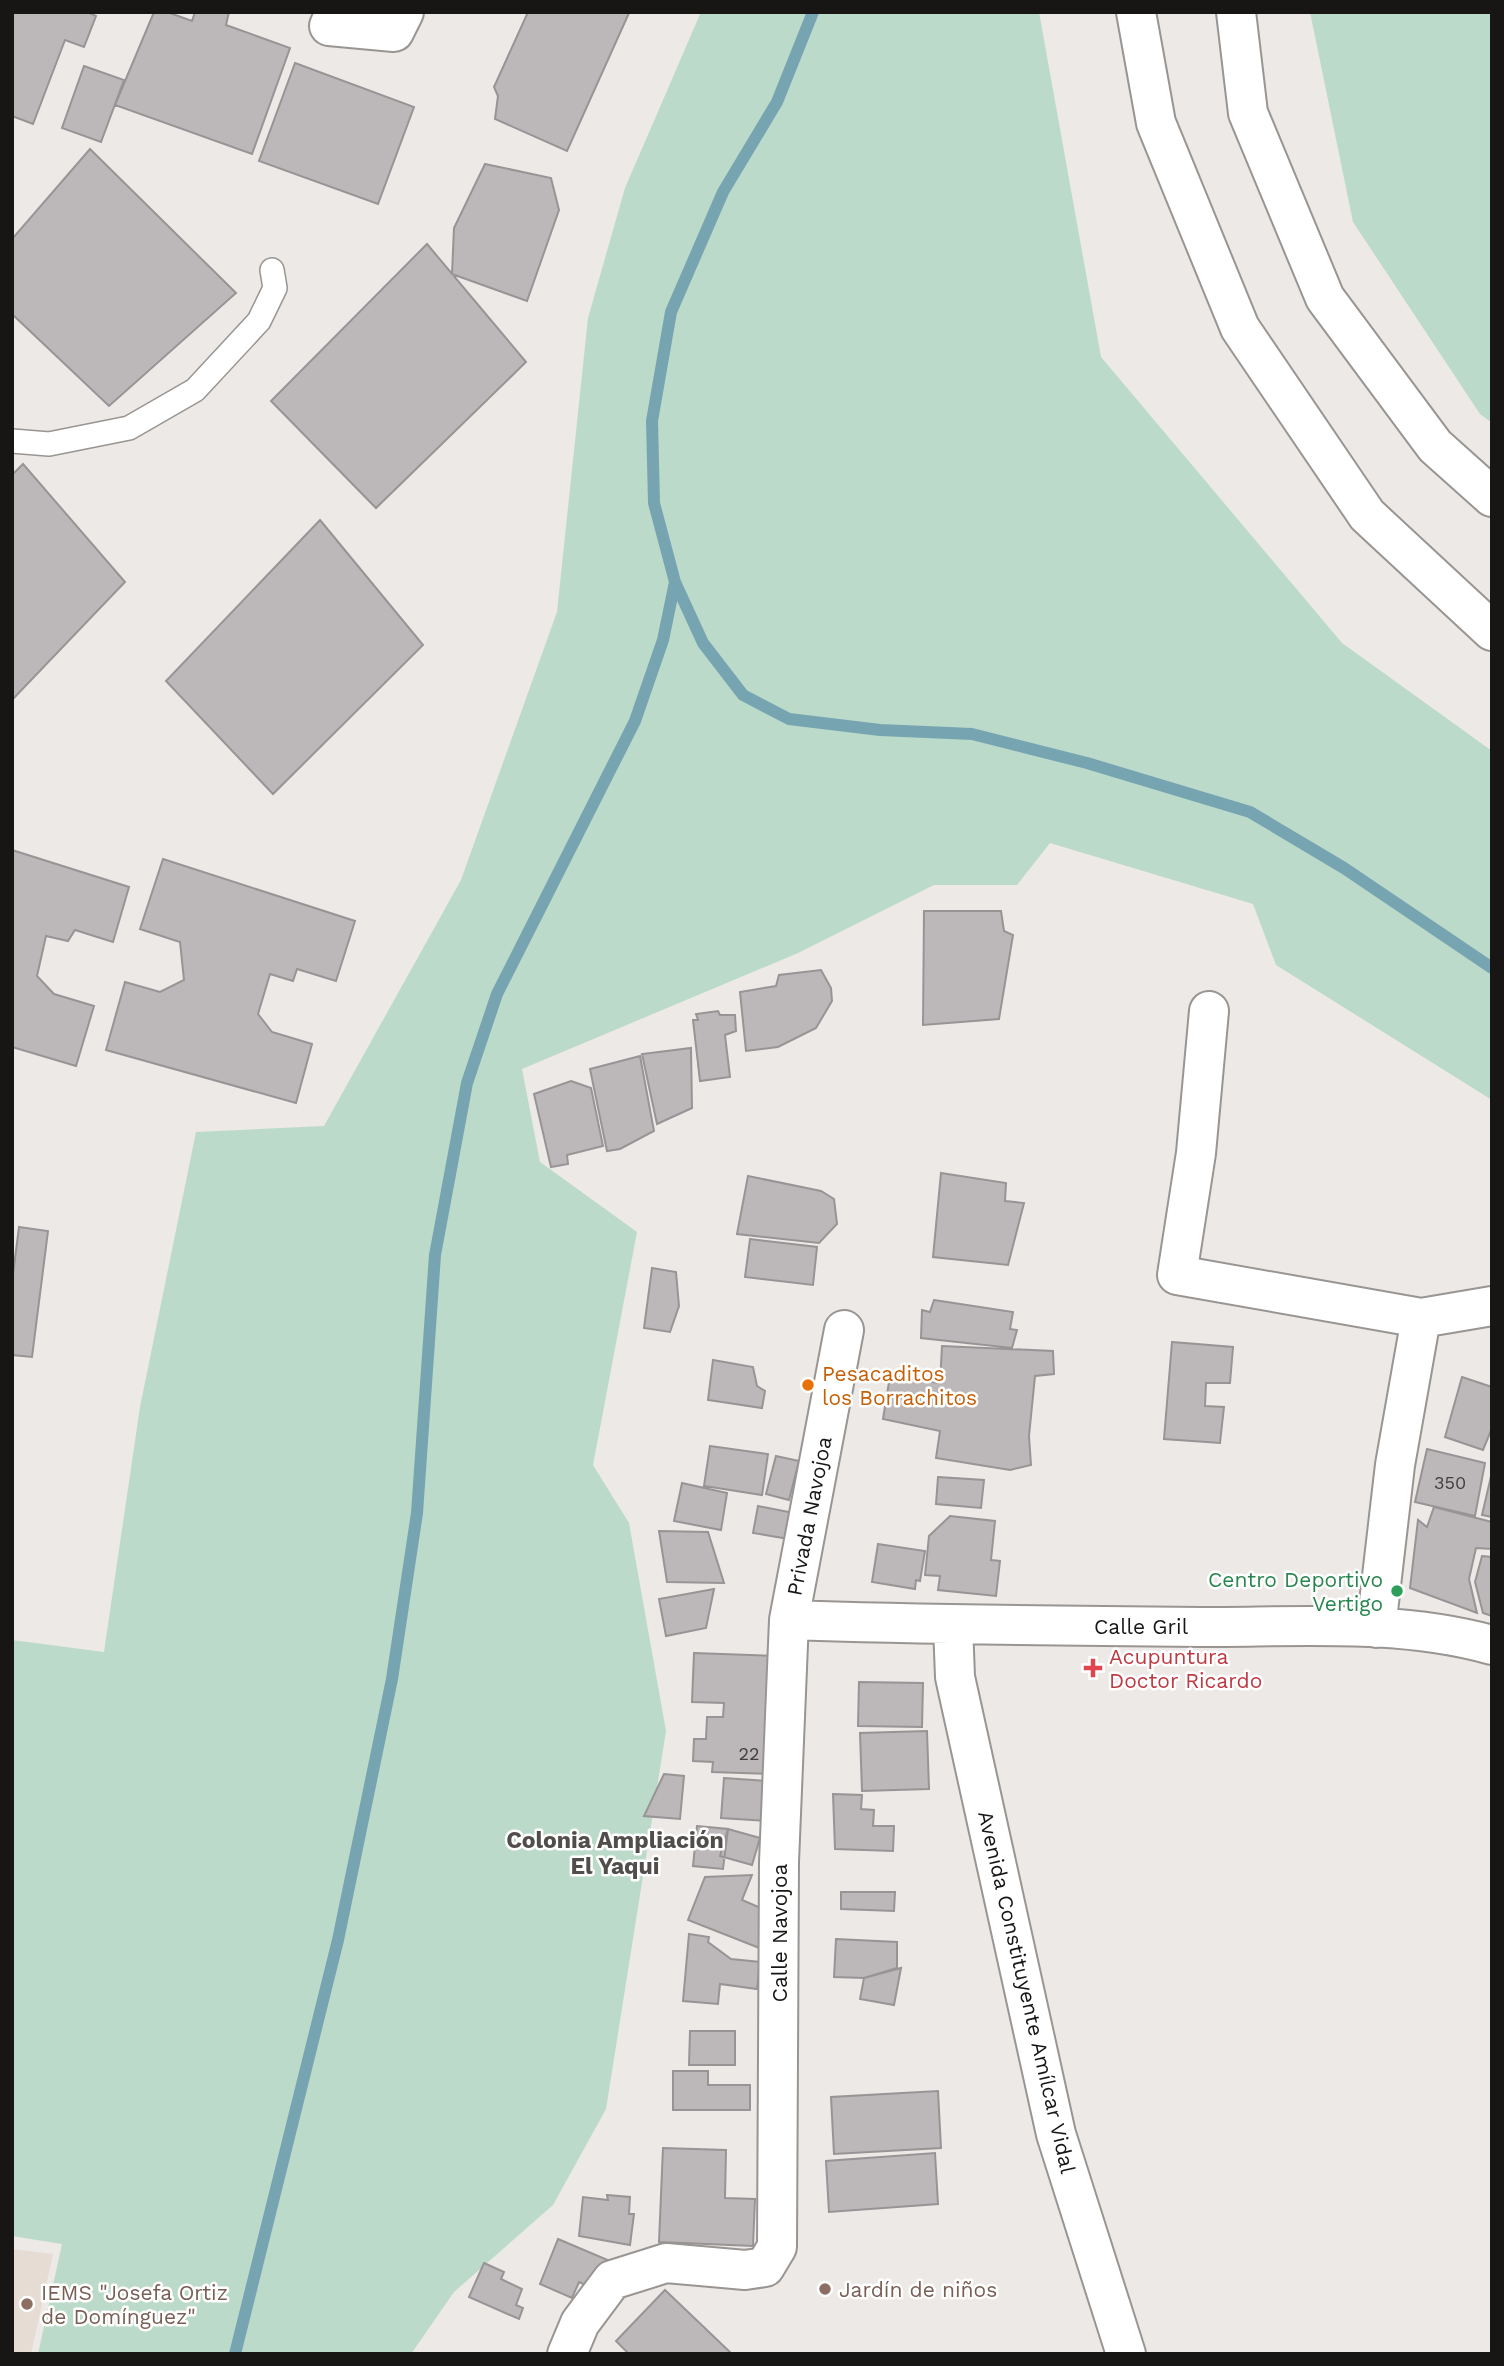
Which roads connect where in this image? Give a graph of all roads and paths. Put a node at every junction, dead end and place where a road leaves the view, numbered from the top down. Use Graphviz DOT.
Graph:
graph roads {
  1 [pos="335,12"];
  2 [pos="404,12"];
  3 [pos="1136,12"];
  4 [pos="1236,12"];
  5 [pos="272,270"];
  6 [pos="12,441"];
  7 [pos="1492,497"];
  8 [pos="1492,631"];
  9 [pos="1209,1011"];
  10 [pos="1492,1306"];
  11 [pos="1421,1318"];
  12 [pos="844,1330"];
  13 [pos="789,1620"];
  14 [pos="953,1626"];
  15 [pos="1376,1628"];
  16 [pos="1492,1645"];
  17 [pos="567,2354"];
  18 [pos="1126,2354"];
  1 -- 2 [label="street"];
  3 -- 8 [label="street"];
  4 -- 7 [label="street"];
  5 -- 6 [label="lane"];
  9 -- 11 [label="street"];
  10 -- 11 [label="street"];
  11 -- 15 [label="street"];
  12 -- 13 [label="street, Privada Navojoa"];
  13 -- 14 [label="street, Calle Gril"];
  13 -- 17 [label="street, Calle Navojoa"];
  14 -- 15 [label="street, Calle Gril"];
  14 -- 18 [label="street, Avenida Constituyente Amílcar Vidal"];
  15 -- 16 [label="street, Calle Gril"];
}
